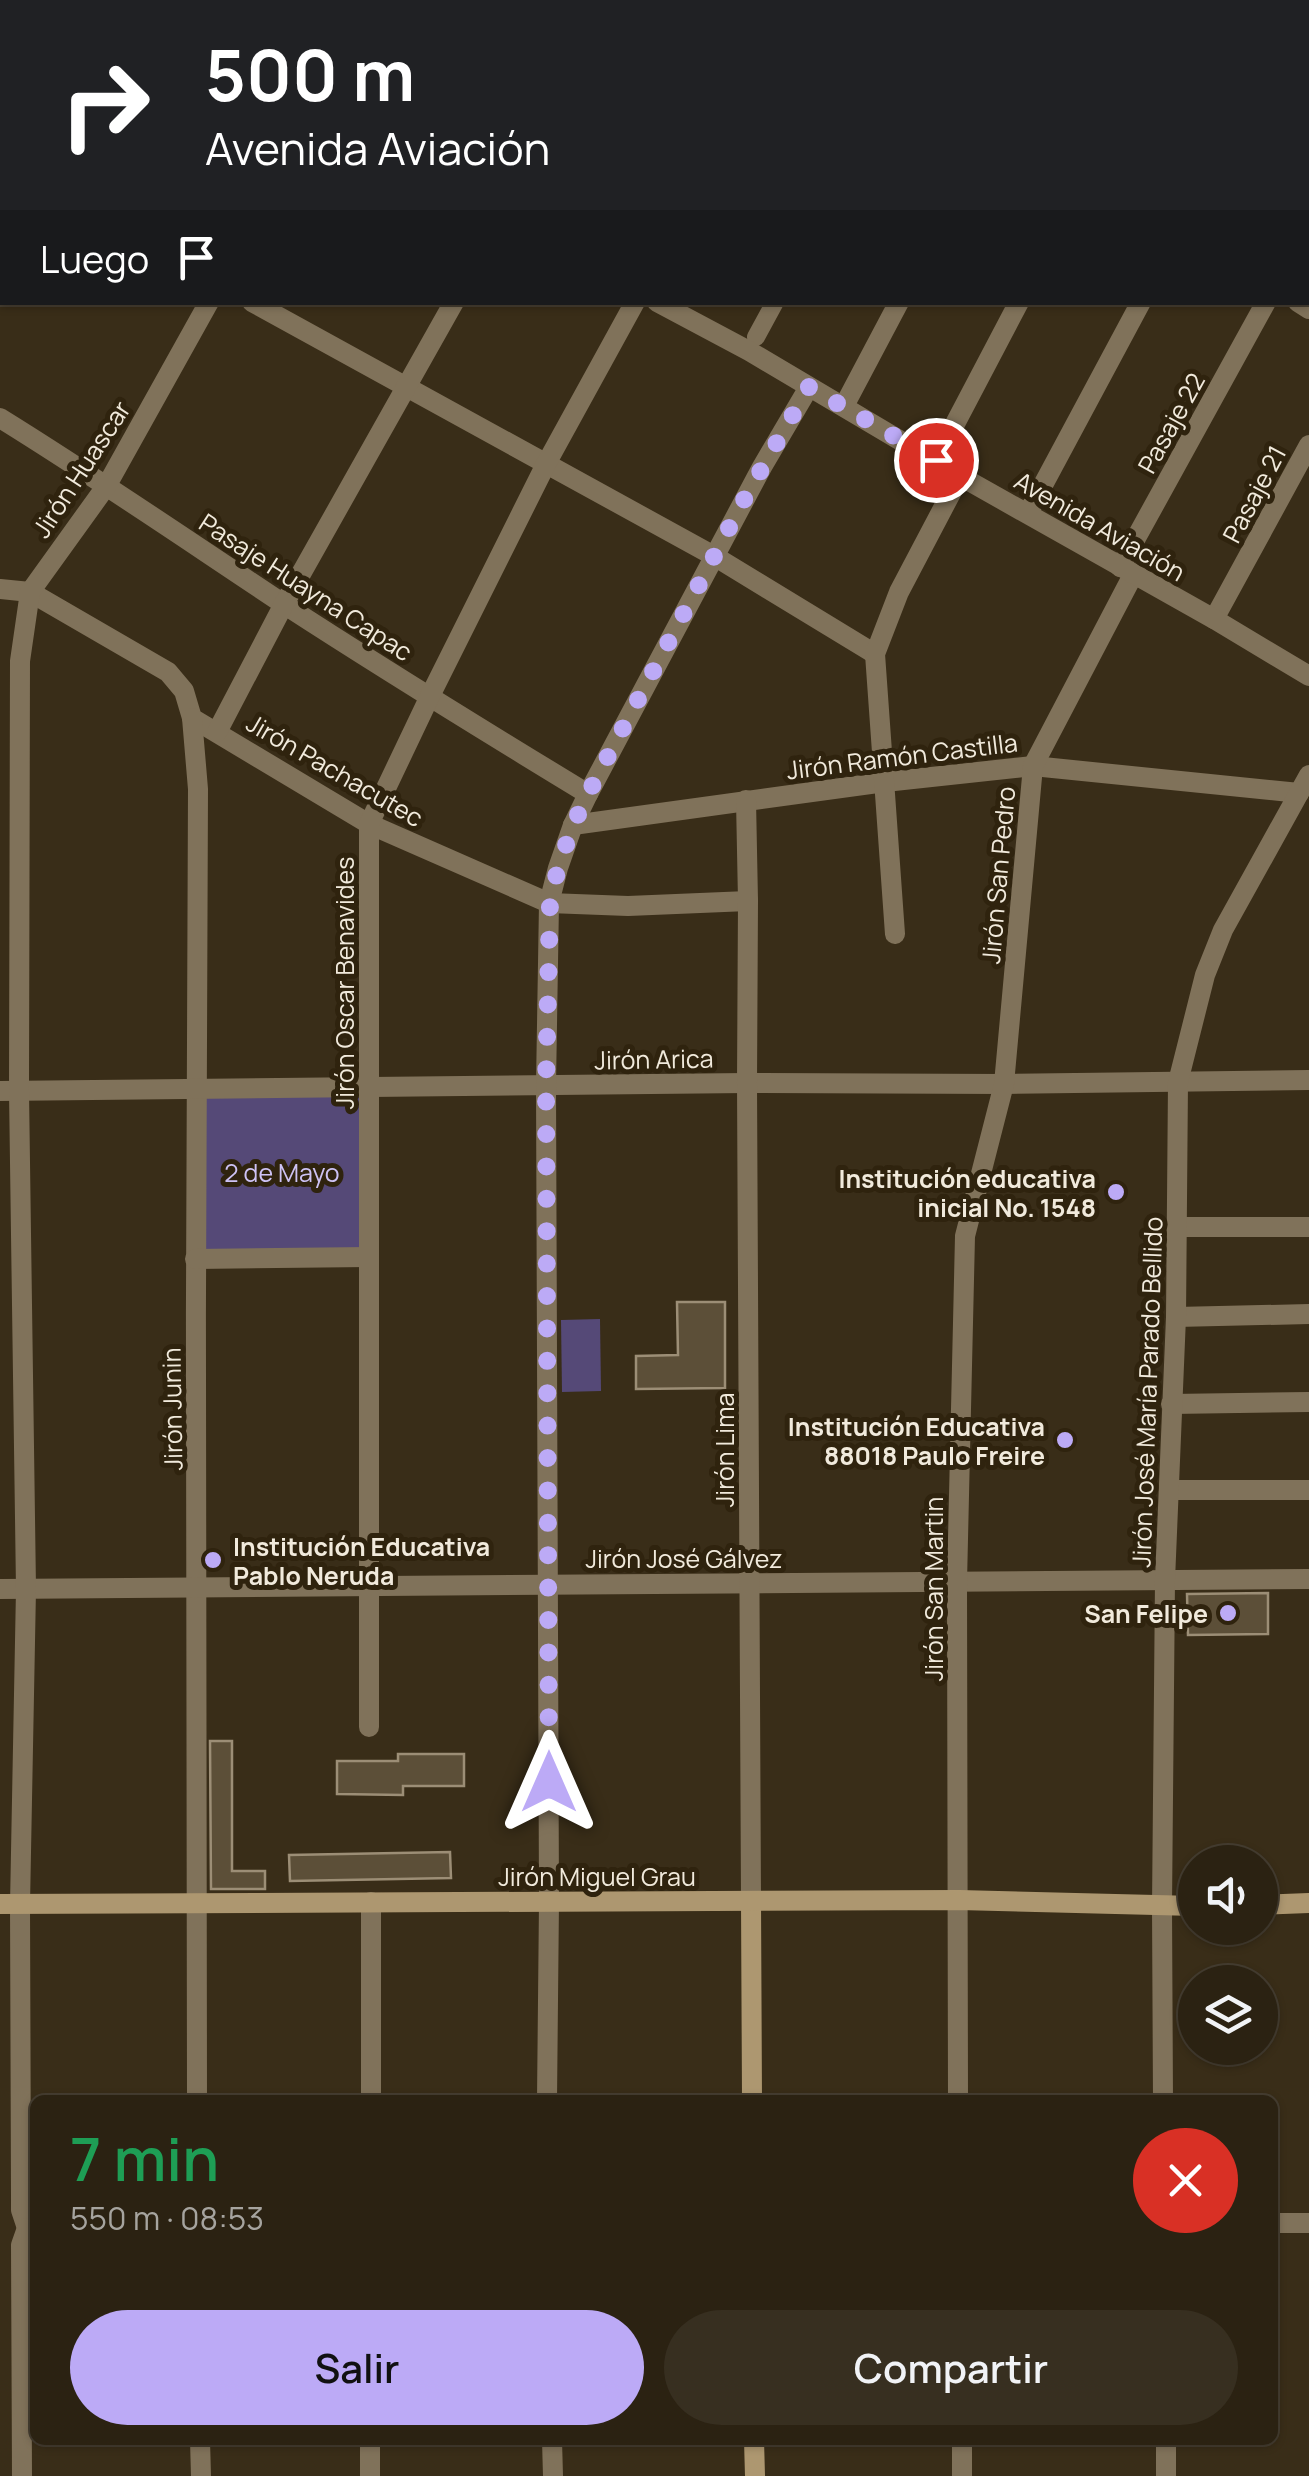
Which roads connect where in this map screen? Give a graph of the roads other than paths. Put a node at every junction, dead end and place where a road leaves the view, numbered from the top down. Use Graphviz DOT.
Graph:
graph roads {
  1 [pos="207,305"];
  2 [pos="257,305"];
  3 [pos="452,305"];
  4 [pos="633,305"];
  5 [pos="664,305"];
  6 [pos="773,305"];
  7 [pos="897,305"];
  8 [pos="1017,305"];
  9 [pos="1138,305"];
  10 [pos="1264,305"];
  11 [pos="752,344"];
  12 [pos="405,387"];
  13 [pos="809,387"];
  14 [pos="844,406"];
  15 [pos="0,418"];
  16 [pos="1309,444"];
  17 [pos="936,460"];
  18 [pos="546,464"];
  19 [pos="960,476"];
  20 [pos="107,484"];
  21 [pos="1028,514"];
  22 [pos="714,556"];
  23 [pos="1126,571"];
  24 [pos="0,589"];
  25 [pos="30,592"];
  26 [pos="284,604"];
  27 [pos="1214,619"];
  28 [pos="875,654"];
  29 [pos="1309,676"];
  30 [pos="429,698"];
  31 [pos="192,718"];
  32 [pos="217,732"];
  33 [pos="1033,766"];
  34 [pos="885,782"];
  35 [pos="1304,784"];
  36 [pos="588,794"];
  37 [pos="746,800"];
  38 [pos="369,824"];
  39 [pos="573,825"];
  40 [pos="748,902"];
  41 [pos="550,903"];
  42 [pos="895,934"];
  43 [pos="1309,1080"];
  44 [pos="747,1082"];
  45 [pos="1178,1082"];
  46 [pos="1004,1084"];
  47 [pos="546,1085"];
  48 [pos="370,1087"];
  49 [pos="196,1089"];
  50 [pos="10,1091"];
  51 [pos="1178,1227"];
  52 [pos="1309,1227"];
  53 [pos="369,1257"];
  54 [pos="195,1258"];
  55 [pos="1309,1314"];
  56 [pos="1176,1317"];
  57 [pos="1309,1402"];
  58 [pos="1171,1404"];
  59 [pos="1170,1490"];
  60 [pos="1309,1490"];
  61 [pos="1309,1579"];
  62 [pos="1165,1580"];
  63 [pos="957,1582"];
  64 [pos="750,1583"];
  65 [pos="548,1584"];
  66 [pos="368,1586"];
  67 [pos="198,1588"];
  68 [pos="0,1589"];
  69 [pos="26,1590"];
  70 [pos="369,1727"];
  71 [pos="549,1900"];
  72 [pos="751,1900"];
  73 [pos="959,1900"];
  74 [pos="372,1902"];
  75 [pos="197,1903"];
  76 [pos="1309,1903"];
  77 [pos="1278,1904"];
  78 [pos="10,1905"];
  79 [pos="1162,1907"];
  80 [pos="1178,1907"];
  81 [pos="197,2095"];
  82 [pos="371,2095"];
  83 [pos="547,2095"];
  84 [pos="752,2095"];
  85 [pos="958,2095"];
  86 [pos="1164,2095"];
  87 [pos="1278,2223"];
  88 [pos="1309,2223"];
  89 [pos="30,2227"];
  90 [pos="30,2231"];
  91 [pos="200,2445"];
  92 [pos="370,2445"];
  93 [pos="552,2445"];
  94 [pos="754,2445"];
  95 [pos="962,2445"];
  96 [pos="1166,2445"];
  97 [pos="22,2476"];
  98 [pos="201,2476"];
  99 [pos="370,2476"];
  100 [pos="552,2476"];
  101 [pos="754,2476"];
  102 [pos="962,2476"];
  103 [pos="1166,2476"];
  1 -- 20 [label="street, Jirón Huascar"];
  2 -- 12 [label="street"];
  3 -- 12 [label="street"];
  4 -- 18 [label="street, Jirón Oscar Benavides"];
  5 -- 11 [label="street, Avenida Aviación"];
  6 -- 11 [label="street"];
  7 -- 14 [label="street"];
  8 -- 17 [label="street"];
  9 -- 21 [label="street"];
  10 -- 23 [label="street, Pasaje 22"];
  11 -- 13 [label="street, Avenida Aviación"];
  12 -- 18 [label="street"];
  12 -- 26 [label="street"];
  13 -- 14 [label="street, Avenida Aviación"];
  13 -- 22 [label="street"];
  14 -- 17 [label="street, Avenida Aviación"];
  15 -- 20 [label="street, Pasaje Huayna Capac"];
  16 -- 27 [label="street, Pasaje 21"];
  17 -- 19 [label="street, Avenida Aviación"];
  18 -- 22 [label="street"];
  18 -- 30 [label="street, Jirón Oscar Benavides"];
  19 -- 21 [label="street, Avenida Aviación"];
  19 -- 28 [label="street"];
  20 -- 25 [label="street, Jirón Huascar"];
  20 -- 26 [label="street, Pasaje Huayna Capac"];
  21 -- 23 [label="street, Avenida Aviación"];
  22 -- 28 [label="street"];
  22 -- 36 [label="street"];
  23 -- 27 [label="street, Avenida Aviación"];
  23 -- 33 [label="street, Jirón San Pedro"];
  24 -- 25 [label="street"];
  25 -- 31 [label="street"];
  25 -- 50 [label="street, Jirón Huascar"];
  26 -- 30 [label="street, Pasaje Huayna Capac"];
  26 -- 32 [label="street"];
  27 -- 29 [label="street, Avenida Aviación"];
  28 -- 34 [label="street"];
  30 -- 36 [label="street, Pasaje Huayna Capac"];
  30 -- 38 [label="street, Jirón Oscar Benavides"];
  31 -- 32 [label="street, Jirón Pachacutec"];
  31 -- 49 [label="street, Jirón Junin"];
  32 -- 38 [label="street, Jirón Pachacutec"];
  33 -- 34 [label="street, Jirón Ramón Castilla"];
  33 -- 35 [label="street, Jirón Ramón Castilla"];
  33 -- 46 [label="street, Jirón San Pedro"];
  34 -- 37 [label="street, Jirón Ramón Castilla"];
  34 -- 42 [label="street"];
  35 -- 45 [label="street, Jirón José María Parado Bellido"];
  36 -- 39 [label="street"];
  37 -- 39 [label="street, Jirón Ramón Castilla"];
  37 -- 40 [label="street, Jirón Lima"];
  38 -- 41 [label="street, Jirón Pachacutec"];
  38 -- 48 [label="street, Jirón Oscar Benavides"];
  39 -- 41 [label="street"];
  40 -- 41 [label="street, Jirón Pachacutec"];
  40 -- 44 [label="street, Jirón Lima"];
  41 -- 47 [label="street"];
  43 -- 45 [label="street, Jirón Arica"];
  44 -- 46 [label="street, Jirón Arica"];
  44 -- 47 [label="street, Jirón Arica"];
  44 -- 64 [label="street, Jirón Lima"];
  45 -- 46 [label="street, Jirón Arica"];
  45 -- 51 [label="street, Jirón José María Parado Bellido"];
  46 -- 63 [label="street, Jirón San Martin"];
  47 -- 48 [label="street, Jirón Arica"];
  47 -- 65 [label="street"];
  48 -- 49 [label="street, Jirón Arica"];
  48 -- 53 [label="street, Jirón Oscar Benavides"];
  49 -- 50 [label="street, Jirón Arica"];
  49 -- 54 [label="street, Jirón Junin"];
  50 -- 69 [label="street, Jirón Huascar"];
  51 -- 52 [label="street"];
  51 -- 56 [label="street, Jirón José María Parado Bellido"];
  53 -- 54 [label="street"];
  53 -- 66 [label="street, Jirón Oscar Benavides"];
  54 -- 67 [label="street, Jirón Junin"];
  55 -- 56 [label="street"];
  56 -- 58 [label="street, Jirón José María Parado Bellido"];
  57 -- 58 [label="street"];
  58 -- 59 [label="street, Jirón José María Parado Bellido"];
  59 -- 60 [label="street"];
  59 -- 62 [label="street, Jirón José María Parado Bellido"];
  61 -- 62 [label="street, Jirón José Gálvez"];
  62 -- 63 [label="street, Jirón José Gálvez"];
  62 -- 79 [label="street, Jirón José María Parado Bellido"];
  63 -- 64 [label="street, Jirón José Gálvez"];
  63 -- 73 [label="street, Jirón San Martin"];
  64 -- 65 [label="street, Jirón José Gálvez"];
  64 -- 72 [label="street, Jirón Lima"];
  65 -- 66 [label="street, Jirón José Gálvez"];
  65 -- 71 [label="street"];
  66 -- 67 [label="street, Jirón José Gálvez"];
  66 -- 70 [label="street, Jirón Oscar Benavides"];
  67 -- 69 [label="street, Jirón José Gálvez"];
  67 -- 75 [label="street, Jirón Junin"];
  68 -- 69 [label="street, Jirón José Gálvez"];
  69 -- 78 [label="street, Jirón Huascar"];
  71 -- 72 [label="main road, Jirón Miguel Grau"];
  71 -- 74 [label="main road, Jirón Miguel Grau"];
  71 -- 83 [label="street"];
  72 -- 73 [label="main road, Jirón Miguel Grau"];
  72 -- 84 [label="main road, Jirón Lima"];
  73 -- 79 [label="main road, Jirón Miguel Grau"];
  73 -- 85 [label="street, Jirón San Martin"];
  74 -- 75 [label="main road, Jirón Miguel Grau"];
  74 -- 82 [label="street"];
  75 -- 78 [label="main road, Jirón Miguel Grau"];
  75 -- 81 [label="street, Jirón Junin"];
  76 -- 77 [label="main road"];
  78 -- 89 [label="street, Jirón Huascar"];
  79 -- 80 [label="main road, Jirón Miguel Grau"];
  79 -- 86 [label="street, Jirón José María Parado Bellido"];
  87 -- 88 [label="street"];
  90 -- 97 [label="street, Jirón Huascar"];
  91 -- 98 [label="street"];
  92 -- 99 [label="street"];
  93 -- 100 [label="street"];
  94 -- 101 [label="main road"];
  95 -- 102 [label="street"];
  96 -- 103 [label="street"];
}
